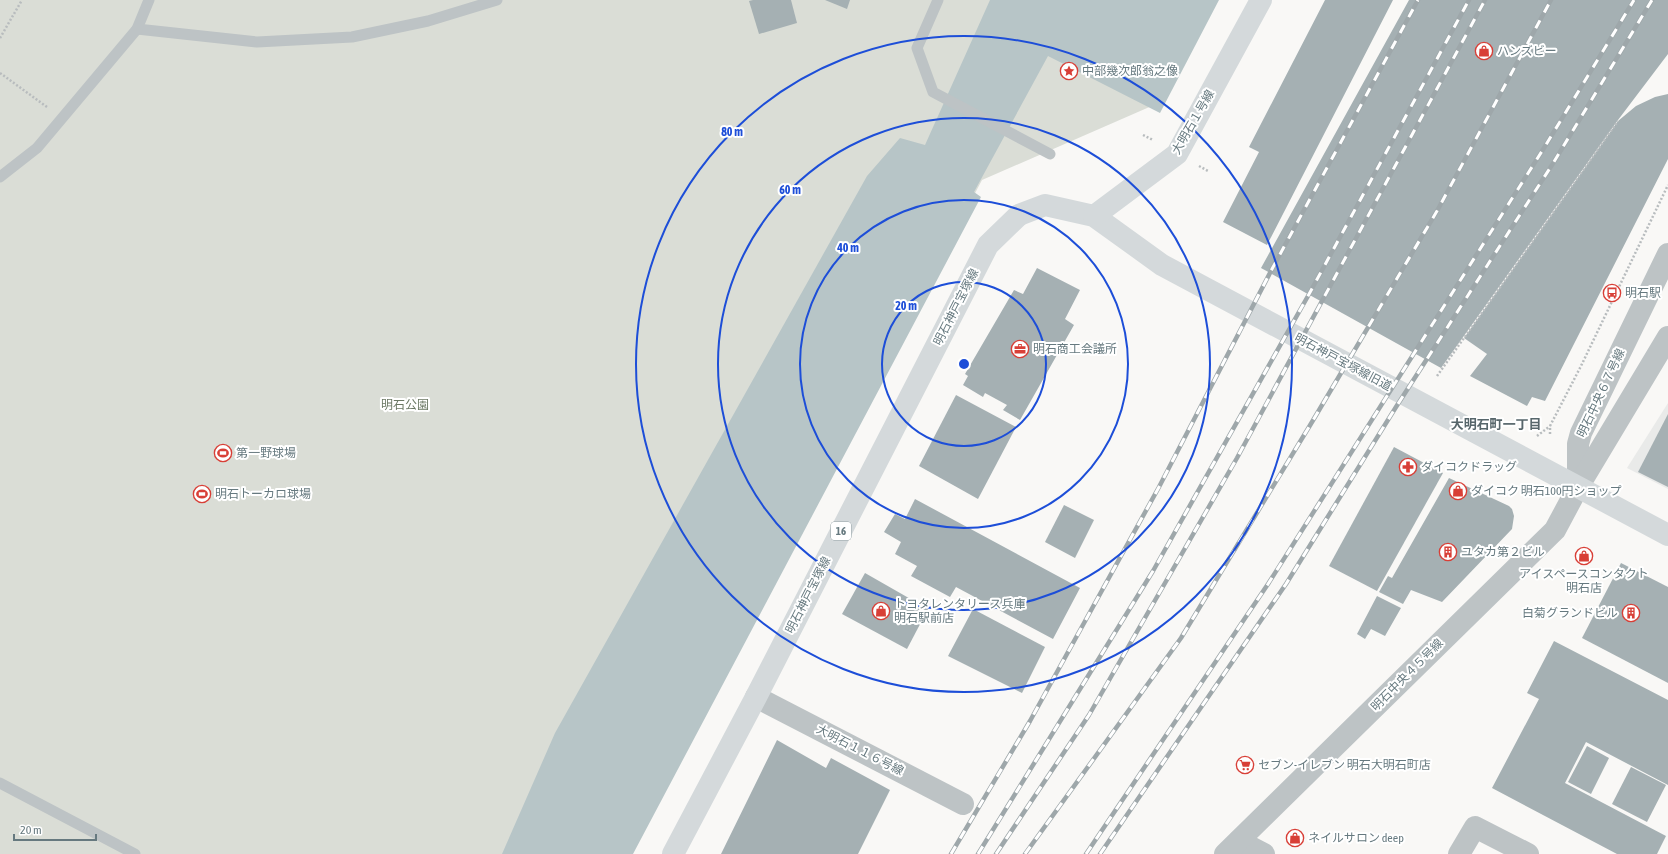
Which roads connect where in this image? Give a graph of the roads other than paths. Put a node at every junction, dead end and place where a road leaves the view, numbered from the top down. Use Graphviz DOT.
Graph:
graph roads {
  1 [pos="149,0"];
  2 [pos="497,0"];
  3 [pos="938,0"];
  4 [pos="1261,0"];
  5 [pos="137,29"];
  6 [pos="1050,154"];
  7 [pos="0,177"];
  8 [pos="1019,216"];
  9 [pos="1094,216"];
  10 [pos="1668,254"];
  11 [pos="1668,337"];
  12 [pos="1578,487"];
  13 [pos="1668,535"];
  14 [pos="756,697"];
  15 [pos="0,783"];
  16 [pos="963,804"];
  17 [pos="1232,847"];
  18 [pos="135,854"];
  19 [pos="673,854"];
  20 [pos="1264,854"];
  21 [pos="1459,854"];
  22 [pos="1528,854"];
  1 -- 5 [label="lane"];
  2 -- 5 [label="lane"];
  3 -- 6 [label="lane"];
  4 -- 9 [label="street, 大明石１号線"];
  5 -- 7 [label="lane"];
  8 -- 9 [label="street, 明石神戸宝塚線旧道"];
  8 -- 14 [label="street, 明石神戸宝塚線 / 16"];
  9 -- 12 [label="street, 明石神戸宝塚線旧道"];
  10 -- 12 [label="street, 明石中央６７号線"];
  11 -- 12 [label="street, 明石中央６７号線"];
  12 -- 13 [label="street, 明石神戸宝塚線旧道"];
  12 -- 17 [label="street, 明石中央４５号線"];
  14 -- 16 [label="street, 大明石１１６号線"];
  14 -- 19 [label="street, 明石神戸宝塚線 / 16"];
  15 -- 18 [label="lane"];
  17 -- 20 [label="street"];
  21 -- 22 [label="street"];
}
